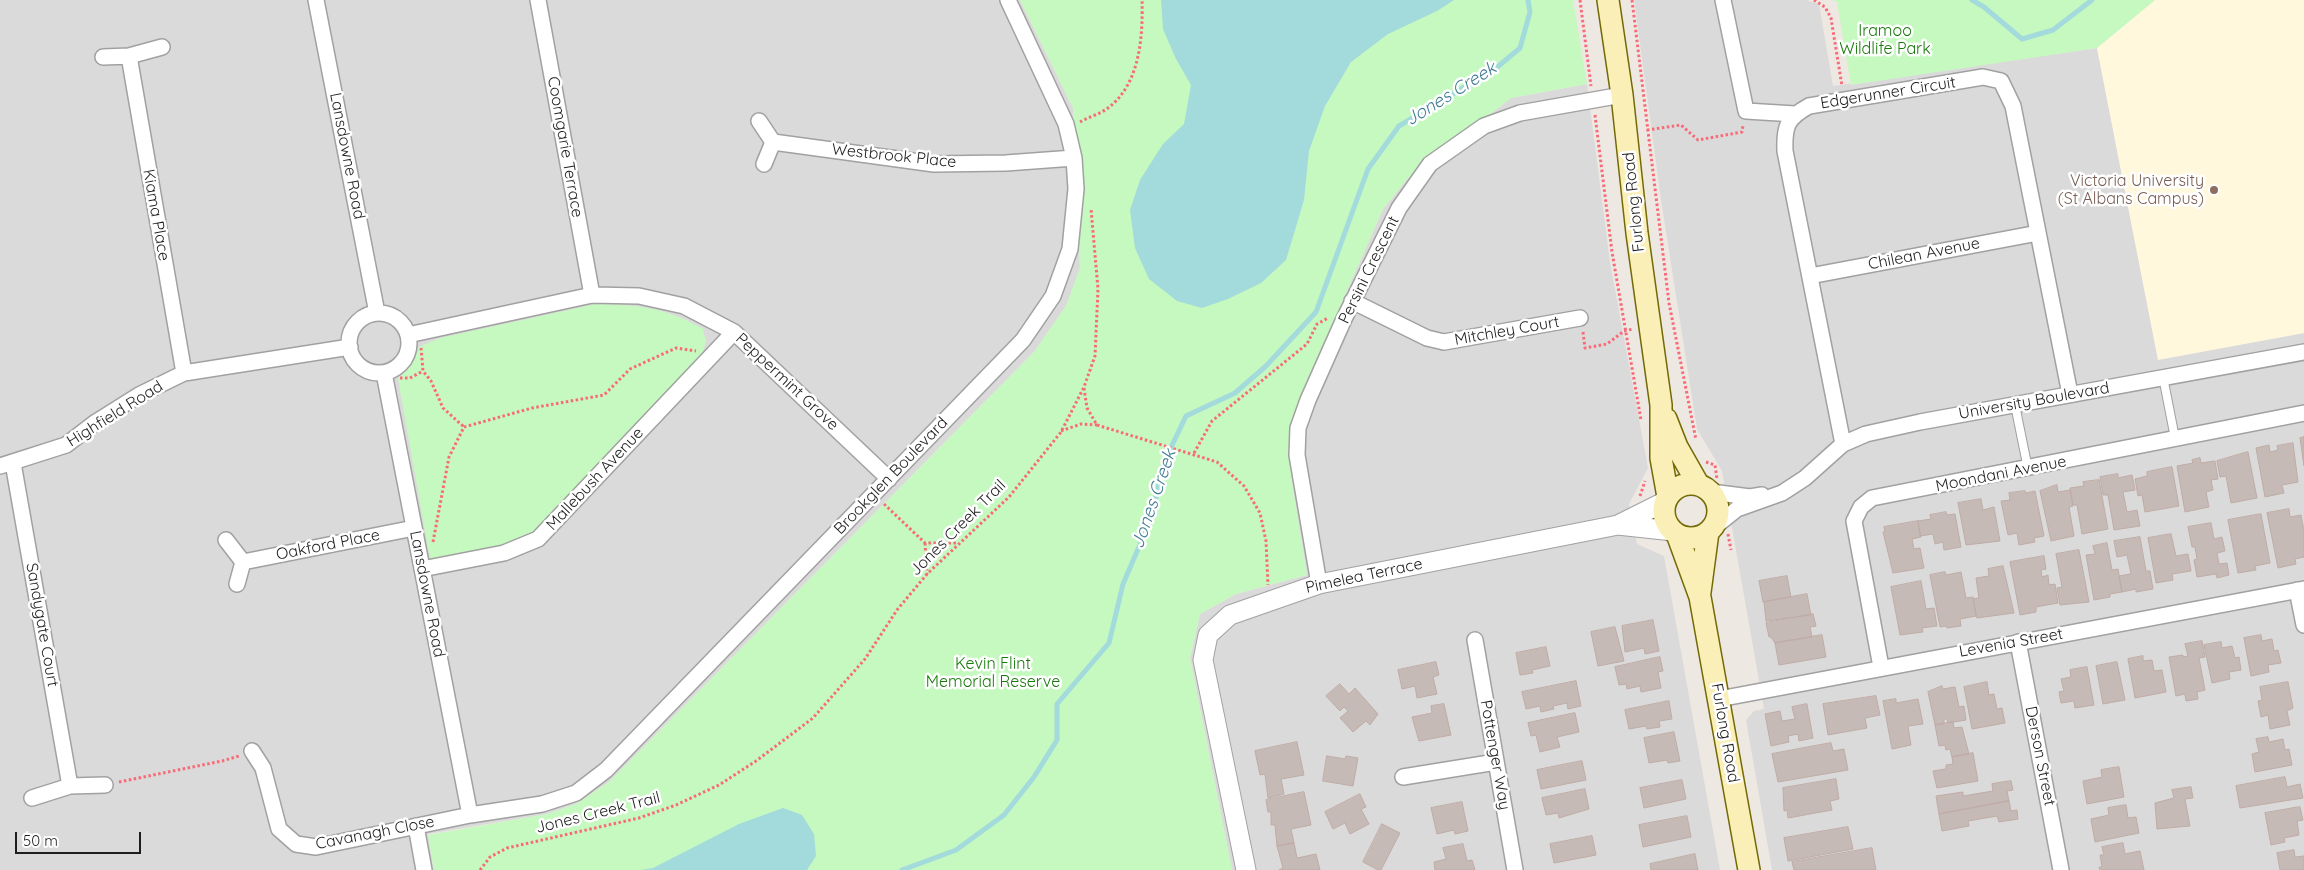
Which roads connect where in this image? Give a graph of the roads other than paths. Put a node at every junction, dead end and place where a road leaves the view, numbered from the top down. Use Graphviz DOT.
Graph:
graph roads {
  1 [pos="316,0"];
  2 [pos="538,0"];
  3 [pos="1008,0"];
  4 [pos="1608,0"];
  5 [pos="1723,0"];
  6 [pos="162,47"];
  7 [pos="129,56"];
  8 [pos="103,57"];
  9 [pos="1622,95"];
  10 [pos="1795,114"];
  11 [pos="759,121"];
  12 [pos="773,142"];
  13 [pos="1074,158"];
  14 [pos="764,164"];
  15 [pos="2038,232"];
  16 [pos="1810,276"];
  17 [pos="592,294"];
  18 [pos="1352,301"];
  19 [pos="377,313"];
  20 [pos="1580,318"];
  21 [pos="734,332"];
  22 [pos="413,334"];
  23 [pos="350,347"];
  24 [pos="2304,352"];
  25 [pos="184,373"];
  26 [pos="385,376"];
  27 [pos="2163,377"];
  28 [pos="2070,394"];
  29 [pos="1660,405"];
  30 [pos="2015,405"];
  31 [pos="2304,413"];
  32 [pos="2175,438"];
  33 [pos="1844,444"];
  34 [pos="7,465"];
  35 [pos="2028,469"];
  36 [pos="889,478"];
  37 [pos="1710,490"];
  38 [pos="1782,493"];
  39 [pos="1667,499"];
  40 [pos="1618,525"];
  41 [pos="1715,527"];
  42 [pos="414,528"];
  43 [pos="1675,533"];
  44 [pos="226,540"];
  45 [pos="243,562"];
  46 [pos="422,569"];
  47 [pos="237,584"];
  48 [pos="1319,584"];
  49 [pos="2301,590"];
  50 [pos="1700,597"];
  51 [pos="2304,625"];
  52 [pos="1475,640"];
  53 [pos="2018,642"];
  54 [pos="1881,668"];
  55 [pos="1719,699"];
  56 [pos="252,751"];
  57 [pos="1496,762"];
  58 [pos="1403,777"];
  59 [pos="70,786"];
  60 [pos="105,786"];
  61 [pos="32,798"];
  62 [pos="470,815"];
  63 [pos="416,826"];
  64 [pos="424,870"];
  65 [pos="1246,870"];
  66 [pos="1515,870"];
  67 [pos="1749,870"];
  68 [pos="2061,870"];
  1 -- 19 [label="street, Lansdowne Road"];
  2 -- 17 [label="street, Coomgarie Terrace"];
  3 -- 13 [label="street, Brookglen Boulevard"];
  4 -- 9 [label="main road, Furlong Road"];
  5 -- 10 [label="street"];
  6 -- 7 [label="street"];
  7 -- 8 [label="street"];
  7 -- 25 [label="street, Kiama Place"];
  9 -- 18 [label="street, Persini Crescent"];
  9 -- 29 [label="main road, Furlong Road"];
  10 -- 15 [label="street, Edgerunner Circuit"];
  10 -- 16 [label="street"];
  11 -- 12 [label="street"];
  12 -- 13 [label="street, Westbrook Place"];
  12 -- 14 [label="street"];
  13 -- 36 [label="street, Brookglen Boulevard"];
  15 -- 16 [label="street, Chilean Avenue"];
  15 -- 28 [label="street, Edgerunner Circuit"];
  16 -- 33 [label="street"];
  17 -- 21 [label="street, Peppermint Grove"];
  17 -- 22 [label="street, Peppermint Grove"];
  18 -- 20 [label="street, Mitchley Court"];
  18 -- 48 [label="street, Persini Crescent"];
  19 -- 22 [label="street"];
  19 -- 23 [label="street"];
  21 -- 36 [label="street, Peppermint Grove"];
  21 -- 46 [label="street, Mallebush Avenue"];
  22 -- 26 [label="street"];
  23 -- 25 [label="street, Highfield Road"];
  23 -- 26 [label="street"];
  24 -- 27 [label="street, University Boulevard"];
  25 -- 34 [label="street, Highfield Road"];
  26 -- 42 [label="street, Lansdowne Road"];
  27 -- 28 [label="street, University Boulevard"];
  27 -- 32 [label="lane"];
  28 -- 30 [label="street, University Boulevard"];
  29 -- 37 [label="main road, Furlong Road"];
  29 -- 39 [label="main road, Furlong Road"];
  30 -- 33 [label="street, University Boulevard"];
  30 -- 35 [label="lane"];
  31 -- 32 [label="street, Moondani Avenue"];
  32 -- 35 [label="street, Moondani Avenue"];
  33 -- 38 [label="street, University Boulevard"];
  34 -- 59 [label="street, Sandygate Court"];
  35 -- 54 [label="street, Moondani Avenue"];
  36 -- 62 [label="street, Brookglen Boulevard"];
  37 -- 38 [label="street, University Boulevard"];
  37 -- 39 [label="main road"];
  37 -- 41 [label="main road"];
  38 -- 41 [label="street, University Boulevard"];
  39 -- 40 [label="street, Pimelea Terrace"];
  39 -- 43 [label="main road"];
  40 -- 43 [label="street, Pimelea Terrace"];
  40 -- 48 [label="street, Pimelea Terrace"];
  41 -- 43 [label="main road"];
  41 -- 50 [label="main road, Furlong Road"];
  42 -- 45 [label="street, Oakford Place"];
  42 -- 46 [label="street, Lansdowne Road"];
  43 -- 50 [label="main road, Furlong Road"];
  44 -- 45 [label="street"];
  45 -- 47 [label="street"];
  46 -- 62 [label="street, Lansdowne Road"];
  48 -- 65 [label="street, Pimelea Terrace"];
  49 -- 51 [label="street"];
  49 -- 53 [label="street, Levenia Street"];
  50 -- 55 [label="main road, Furlong Road"];
  52 -- 57 [label="street, Pottenger Way"];
  53 -- 54 [label="street, Levenia Street"];
  53 -- 68 [label="street, Derson Street"];
  54 -- 55 [label="street, Levenia Street"];
  55 -- 67 [label="main road, Furlong Road"];
  56 -- 63 [label="street, Cavanagh Close"];
  57 -- 58 [label="street"];
  57 -- 66 [label="street, Pottenger Way"];
  59 -- 60 [label="street"];
  59 -- 61 [label="street"];
  62 -- 63 [label="street, Cavanagh Close"];
  63 -- 64 [label="street"];
}
